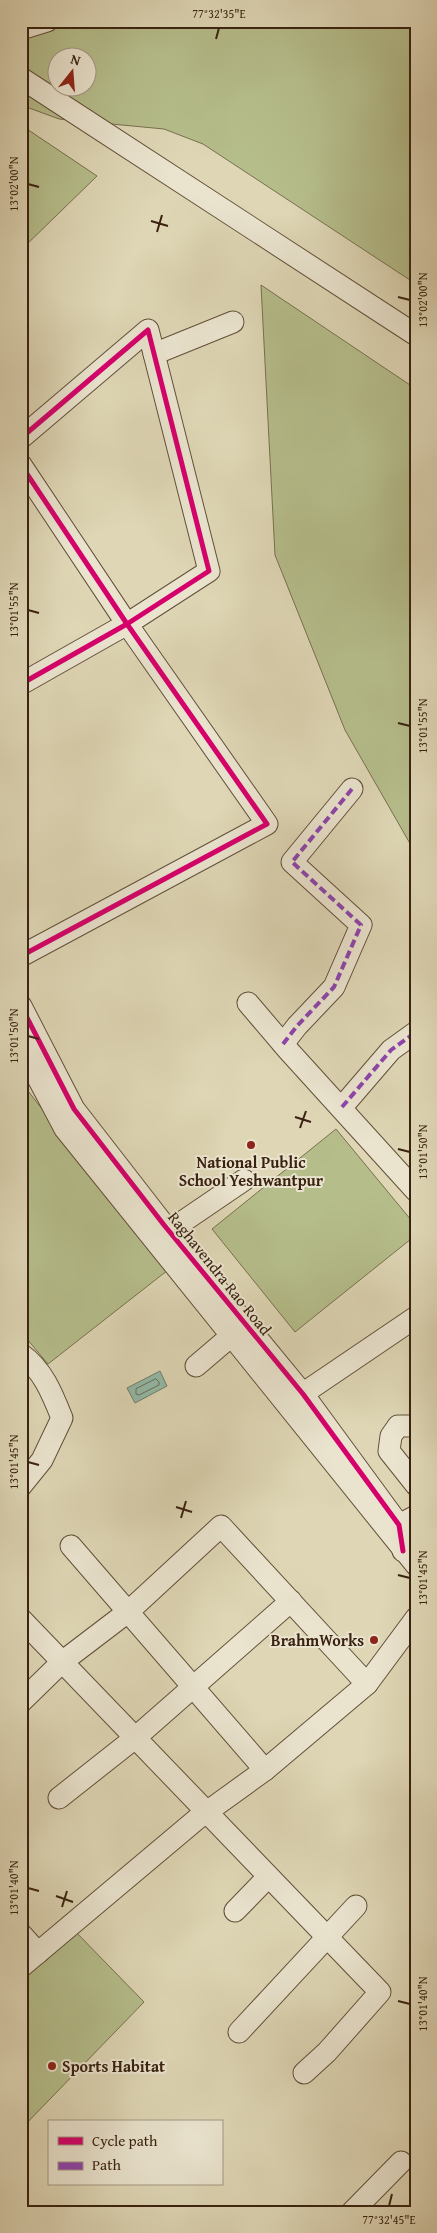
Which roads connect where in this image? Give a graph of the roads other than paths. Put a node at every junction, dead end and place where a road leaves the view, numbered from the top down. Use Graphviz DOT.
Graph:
graph roads {
  1 [pos="47,21"];
  2 [pos="21,29"];
  3 [pos="21,78"];
  4 [pos="233,322"];
  5 [pos="416,336"];
  6 [pos="154,354"];
  7 [pos="21,438"];
  8 [pos="21,465"];
  9 [pos="127,624"];
  10 [pos="21,684"];
  11 [pos="352,790"];
  12 [pos="21,956"];
  13 [pos="248,1003"];
  14 [pos="21,1006"];
  15 [pos="416,1032"];
  16 [pos="283,1044"];
  17 [pos="21,1046"];
  18 [pos="342,1108"];
  19 [pos="244,1180"];
  20 [pos="416,1191"];
  21 [pos="169,1231"];
  22 [pos="410,1327"];
  23 [pos="230,1337"];
  24 [pos="21,1354"];
  25 [pos="196,1366"];
  26 [pos="304,1394"];
  27 [pos="285,1405"];
  28 [pos="416,1426"];
  29 [pos="21,1486"];
  30 [pos="416,1486"];
  31 [pos="408,1520"];
  32 [pos="71,1546"];
  33 [pos="410,1558"];
  34 [pos="291,1601"];
  35 [pos="130,1611"];
  36 [pos="416,1618"];
  37 [pos="21,1619"];
  38 [pos="62,1662"];
  39 [pos="367,1684"];
  40 [pos="193,1687"];
  41 [pos="21,1702"];
  42 [pos="135,1738"];
  43 [pos="265,1770"];
  44 [pos="59,1798"];
  45 [pos="205,1812"];
  46 [pos="268,1877"];
  47 [pos="356,1906"];
  48 [pos="235,1911"];
  49 [pos="21,1934"];
  50 [pos="328,1938"];
  51 [pos="38,1953"];
  52 [pos="21,1967"];
  53 [pos="239,2032"];
  54 [pos="304,2073"];
  55 [pos="401,2162"];
  56 [pos="352,2212"];
  1 -- 2 [label="street"];
  3 -- 5 [label="street"];
  4 -- 6 [label="street"];
  6 -- 7 [label="street"];
  6 -- 9 [label="street"];
  8 -- 9 [label="street"];
  9 -- 10 [label="street"];
  9 -- 12 [label="street"];
  11 -- 16 [label="street"];
  13 -- 16 [label="street"];
  14 -- 21 [label="street, Raghavendra Rao Road"];
  15 -- 18 [label="street"];
  16 -- 18 [label="street"];
  17 -- 23 [label="street, Raghavendra Rao Road"];
  18 -- 20 [label="street"];
  19 -- 21 [label="street"];
  21 -- 26 [label="street, Raghavendra Rao Road"];
  22 -- 26 [label="street"];
  23 -- 25 [label="street"];
  23 -- 27 [label="street, Raghavendra Rao Road"];
  24 -- 29 [label="street"];
  26 -- 27 [label="street"];
  26 -- 31 [label="street, Raghavendra Rao Road"];
  27 -- 33 [label="street, Raghavendra Rao Road"];
  28 -- 30 [label="street"];
  31 -- 33 [label="street, Raghavendra Rao Road"];
  32 -- 35 [label="street"];
  34 -- 35 [label="street"];
  34 -- 39 [label="street"];
  34 -- 40 [label="street"];
  35 -- 38 [label="street"];
  35 -- 40 [label="street"];
  36 -- 39 [label="street"];
  37 -- 38 [label="street"];
  38 -- 41 [label="street"];
  38 -- 42 [label="street"];
  39 -- 43 [label="street"];
  40 -- 42 [label="street"];
  40 -- 43 [label="street"];
  42 -- 44 [label="street"];
  42 -- 45 [label="street"];
  43 -- 45 [label="street"];
  45 -- 46 [label="street"];
  45 -- 51 [label="street"];
  46 -- 48 [label="street"];
  46 -- 50 [label="street"];
  47 -- 50 [label="street"];
  49 -- 51 [label="street"];
  50 -- 53 [label="street"];
  50 -- 54 [label="street"];
  51 -- 52 [label="street"];
  55 -- 56 [label="street"];
}
